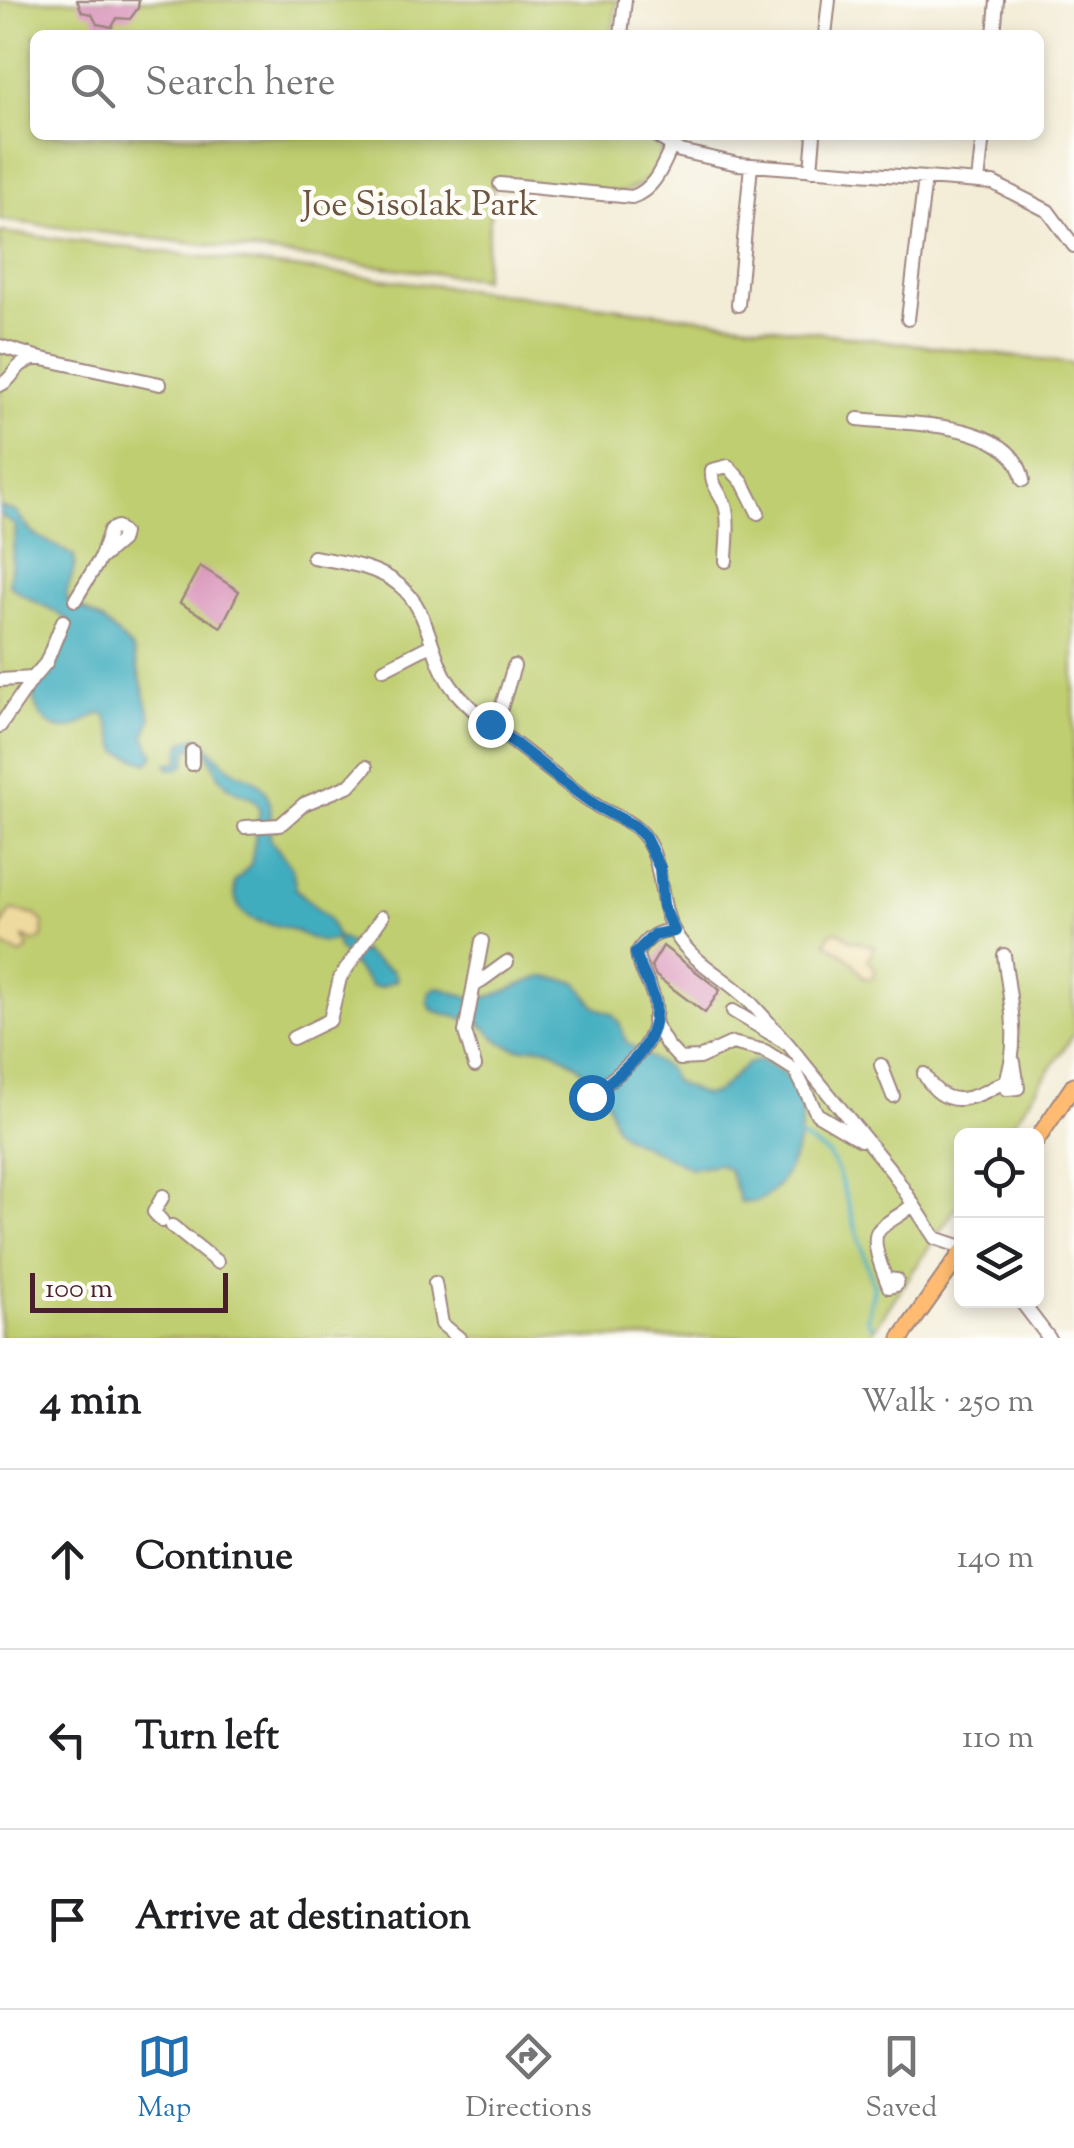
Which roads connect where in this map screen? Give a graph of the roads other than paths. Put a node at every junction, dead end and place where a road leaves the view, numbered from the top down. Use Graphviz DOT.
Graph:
graph roads {
  1 [pos="625,0"];
  2 [pos="829,0"];
  3 [pos="997,0"];
  4 [pos="621,30"];
  5 [pos="826,30"];
  6 [pos="994,30"];
  7 [pos="662,140"];
  8 [pos="813,140"];
  9 [pos="982,140"];
  10 [pos="672,146"];
  11 [pos="751,165"];
  12 [pos="810,170"];
  13 [pos="925,178"];
  14 [pos="978,182"];
  15 [pos="500,184"];
  16 [pos="1074,246"];
  17 [pos="738,305"];
  18 [pos="908,319"];
  19 [pos="0,346"];
  20 [pos="38,358"];
  21 [pos="160,384"];
  22 [pos="0,385"];
  23 [pos="858,419"];
  24 [pos="1023,480"];
  25 [pos="758,513"];
  26 [pos="313,557"];
  27 [pos="100,559"];
  28 [pos="726,561"];
  29 [pos="75,600"];
  30 [pos="64,622"];
  31 [pos="432,645"];
  32 [pos="514,666"];
  33 [pos="384,670"];
  34 [pos="33,678"];
  35 [pos="0,680"];
  36 [pos="0,726"];
  37 [pos="495,728"];
  38 [pos="366,768"];
  39 [pos="250,827"];
  40 [pos="382,917"];
  41 [pos="674,931"];
  42 [pos="482,941"];
  43 [pos="1004,955"];
  44 [pos="507,962"];
  45 [pos="473,990"];
  46 [pos="733,1011"];
  47 [pos="653,1022"];
  48 [pos="293,1038"];
  49 [pos="788,1044"];
  50 [pos="882,1064"];
  51 [pos="475,1066"];
  52 [pos="924,1074"];
  53 [pos="1074,1085"];
  54 [pos="893,1096"];
  55 [pos="586,1102"];
  56 [pos="1044,1129"];
  57 [pos="871,1145"];
  58 [pos="163,1196"];
  59 [pos="913,1204"];
  60 [pos="954,1246"];
  61 [pos="954,1261"];
  62 [pos="218,1262"];
  63 [pos="886,1279"];
  64 [pos="435,1283"];
  65 [pos="1026,1308"];
  66 [pos="459,1338"];
  67 [pos="902,1338"];
  68 [pos="1049,1338"];
  1 -- 4 [label="street"];
  2 -- 5 [label="street"];
  3 -- 6 [label="street"];
  7 -- 10 [label="street"];
  8 -- 12 [label="street"];
  9 -- 14 [label="street"];
  10 -- 11 [label="street"];
  10 -- 15 [label="street"];
  11 -- 12 [label="street"];
  11 -- 17 [label="street"];
  12 -- 13 [label="street"];
  13 -- 14 [label="street"];
  13 -- 18 [label="street"];
  14 -- 16 [label="street"];
  19 -- 20 [label="street"];
  20 -- 21 [label="street"];
  20 -- 22 [label="street"];
  23 -- 24 [label="street"];
  25 -- 28 [label="street"];
  26 -- 31 [label="street"];
  27 -- 29 [label="street"];
  30 -- 34 [label="street"];
  31 -- 33 [label="street"];
  31 -- 37 [label="street"];
  32 -- 37 [label="street"];
  34 -- 35 [label="street"];
  34 -- 36 [label="street"];
  37 -- 41 [label="street"];
  38 -- 39 [label="street"];
  40 -- 48 [label="street"];
  41 -- 47 [label="street"];
  41 -- 49 [label="street"];
  42 -- 45 [label="street"];
  43 -- 52 [label="street"];
  44 -- 45 [label="street"];
  45 -- 51 [label="street"];
  46 -- 49 [label="street"];
  47 -- 55 [label="street"];
  47 -- 57 [label="street"];
  49 -- 57 [label="street"];
  50 -- 54 [label="street"];
  53 -- 56 [label="main road"];
  57 -- 59 [label="street"];
  58 -- 62 [label="street"];
  59 -- 60 [label="street"];
  59 -- 63 [label="street"];
  61 -- 67 [label="main road"];
  64 -- 66 [label="street"];
  65 -- 68 [label="street"];
}
